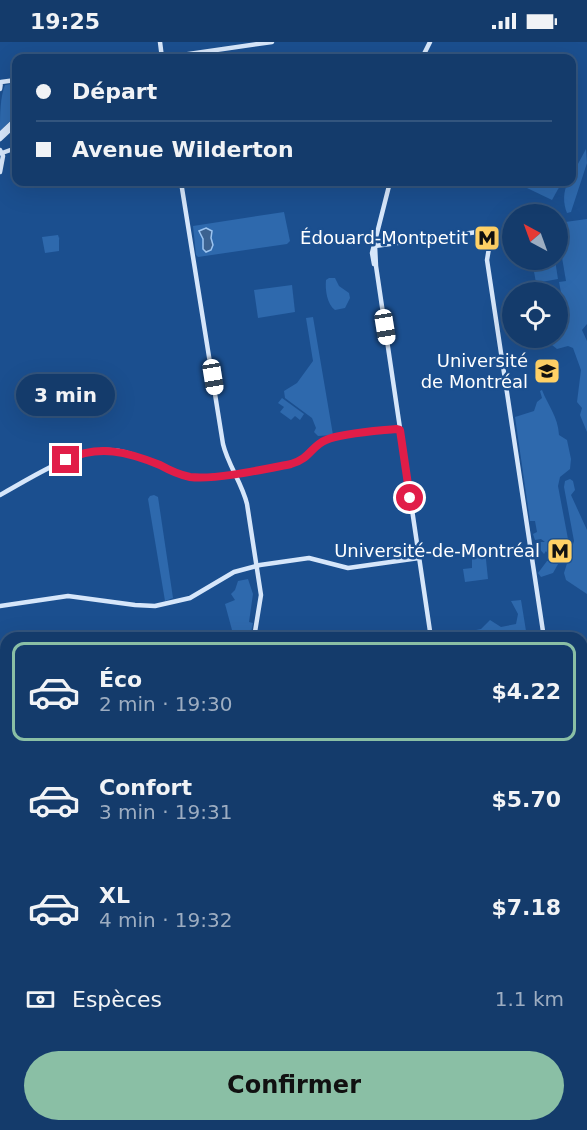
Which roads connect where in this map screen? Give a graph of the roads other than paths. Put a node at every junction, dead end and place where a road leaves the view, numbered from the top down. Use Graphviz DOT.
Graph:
graph roads {
  1 [pos="272,42"];
  2 [pos="190,54"];
  3 [pos="1,82"];
  4 [pos="0,89"];
  5 [pos="12,126"];
  6 [pos="0,136"];
  7 [pos="1,152"];
  8 [pos="0,172"];
  9 [pos="182,186"];
  10 [pos="389,186"];
  11 [pos="375,246"];
  12 [pos="400,430"];
  13 [pos="235,473"];
  14 [pos="0,495"];
  15 [pos="419,558"];
  16 [pos="256,566"];
  17 [pos="0,606"];
  18 [pos="255,632"];
  19 [pos="430,632"];
  20 [pos="543,632"];
  1 -- 2 [label="street"];
  3 -- 4 [label="street"];
  5 -- 6 [label="street"];
  7 -- 8 [label="street"];
  9 -- 13 [label="street"];
  10 -- 11 [label="street"];
  11 -- 12 [label="street"];
  11 -- 20 [label="street"];
  12 -- 13 [label="street"];
  12 -- 15 [label="street"];
  13 -- 14 [label="street"];
  13 -- 16 [label="street"];
  15 -- 16 [label="street"];
  15 -- 19 [label="street"];
  16 -- 17 [label="street"];
  16 -- 18 [label="street"];
}
